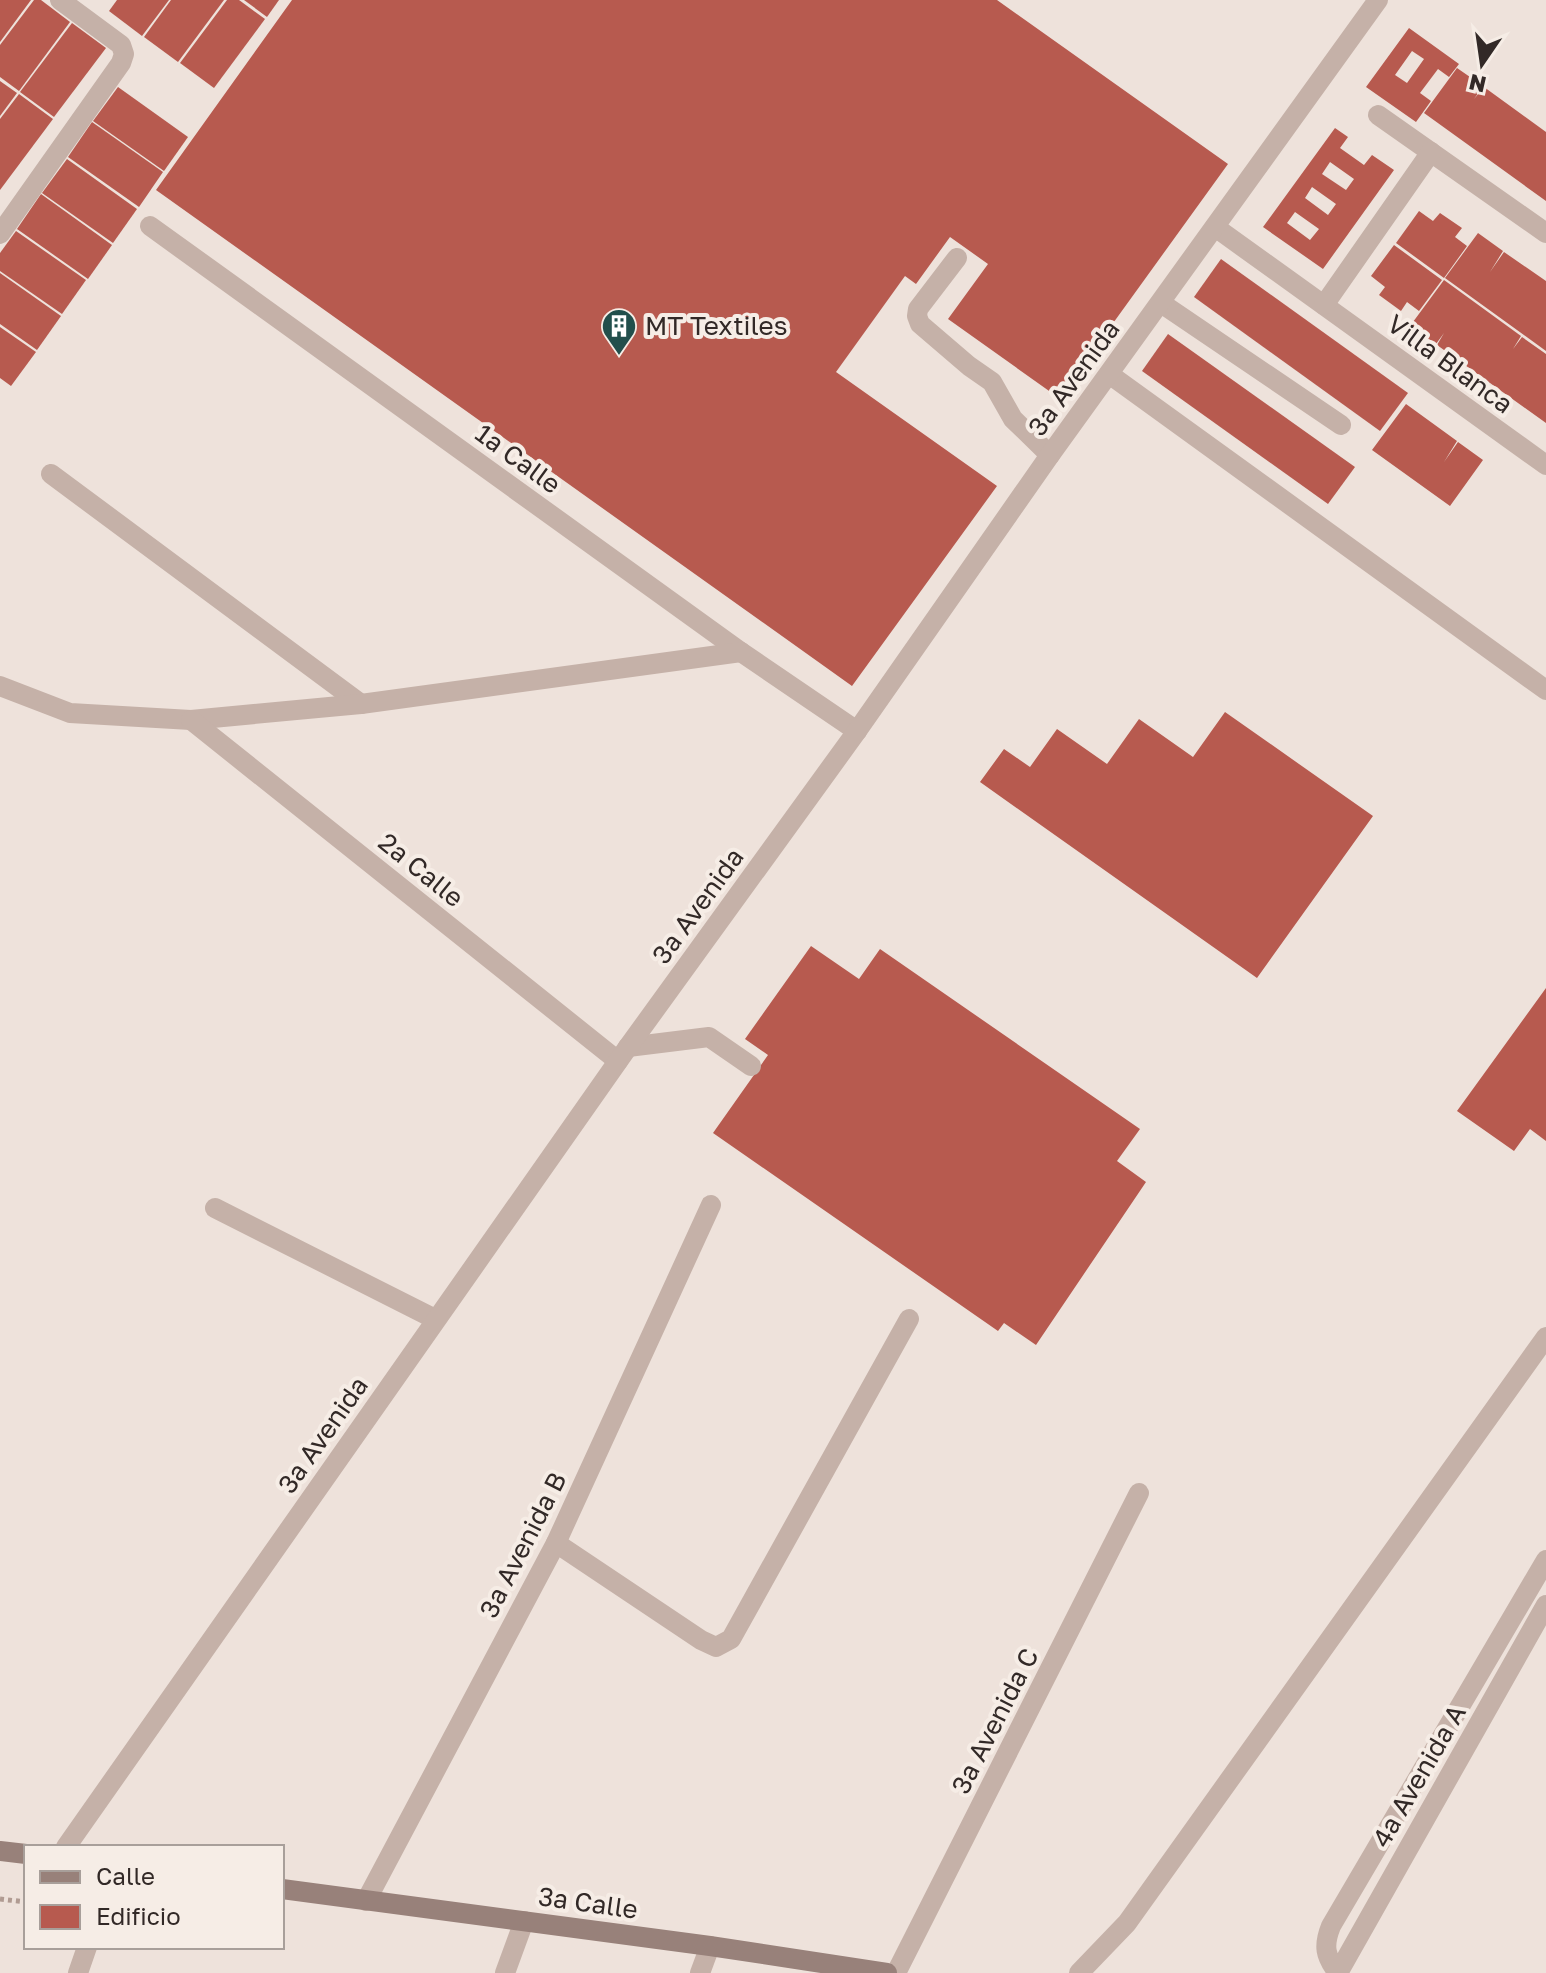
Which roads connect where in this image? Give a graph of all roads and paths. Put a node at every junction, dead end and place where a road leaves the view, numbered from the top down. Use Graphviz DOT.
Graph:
graph roads {
  1 [pos="60,0"];
  2 [pos="1372,2"];
  3 [pos="1378,115"];
  4 [pos="1431,152"];
  5 [pos="6,212"];
  6 [pos="150,226"];
  7 [pos="1215,227"];
  8 [pos="1546,233"];
  9 [pos="0,234"];
  10 [pos="957,258"];
  11 [pos="1161,303"];
  12 [pos="1324,305"];
  13 [pos="1109,374"];
  14 [pos="1341,425"];
  15 [pos="1050,455"];
  16 [pos="1546,465"];
  17 [pos="51,474"];
  18 [pos="741,652"];
  19 [pos="0,686"];
  20 [pos="1546,690"];
  21 [pos="361,704"];
  22 [pos="191,720"];
  23 [pos="857,731"];
  24 [pos="623,1054"];
  25 [pos="751,1066"];
  26 [pos="711,1205"];
  27 [pos="215,1208"];
  28 [pos="435,1319"];
  29 [pos="909,1319"];
  30 [pos="1546,1337"];
  31 [pos="1139,1493"];
  32 [pos="556,1543"];
  33 [pos="1546,1560"];
  34 [pos="1546,1605"];
  35 [pos="67,1845"];
  36 [pos="0,1851"];
  37 [pos="24,1854"];
  38 [pos="284,1889"];
  39 [pos="0,1899"];
  40 [pos="366,1901"];
  41 [pos="24,1902"];
  42 [pos="524,1921"];
  43 [pos="710,1946"];
  44 [pos="86,1949"];
  45 [pos="78,1973"];
  46 [pos="505,1973"];
  47 [pos="700,1973"];
  48 [pos="887,1973"];
  49 [pos="896,1973"];
  50 [pos="1079,1973"];
  51 [pos="1338,1973"];
  1 -- 5 [label="street"];
  2 -- 7 [label="street, 3a Avenida"];
  3 -- 4 [label="street"];
  4 -- 8 [label="street"];
  4 -- 12 [label="street"];
  5 -- 9 [label="street"];
  6 -- 18 [label="street, 1a Calle"];
  7 -- 11 [label="street, 3a Avenida"];
  7 -- 12 [label="street, Villa Blanca"];
  10 -- 15 [label="street"];
  11 -- 13 [label="street, 3a Avenida"];
  11 -- 14 [label="street"];
  12 -- 16 [label="street, Villa Blanca"];
  13 -- 15 [label="street, 3a Avenida"];
  13 -- 20 [label="street"];
  15 -- 23 [label="street, 3a Avenida"];
  17 -- 21 [label="street"];
  18 -- 21 [label="street"];
  18 -- 23 [label="street, 1a Calle"];
  19 -- 22 [label="street"];
  21 -- 22 [label="street"];
  22 -- 24 [label="street, 2a Calle"];
  23 -- 24 [label="street, 3a Avenida"];
  24 -- 25 [label="street"];
  24 -- 28 [label="street, 3a Avenida"];
  26 -- 32 [label="street, 3a Avenida B"];
  27 -- 28 [label="street"];
  28 -- 35 [label="street, 3a Avenida"];
  29 -- 32 [label="street"];
  30 -- 50 [label="street"];
  31 -- 49 [label="street, 3a Avenida C"];
  32 -- 40 [label="street, 3a Avenida B"];
  33 -- 51 [label="street"];
  34 -- 51 [label="street, 4a Avenida A"];
  36 -- 37 [label="main road"];
  38 -- 40 [label="main road, 3a Calle"];
  39 -- 41 [label="path"];
  40 -- 42 [label="main road, 3a Calle"];
  42 -- 43 [label="main road, 3a Calle"];
  42 -- 46 [label="street"];
  43 -- 47 [label="street"];
  43 -- 48 [label="main road, 3a Calle"];
  44 -- 45 [label="street"];
}
